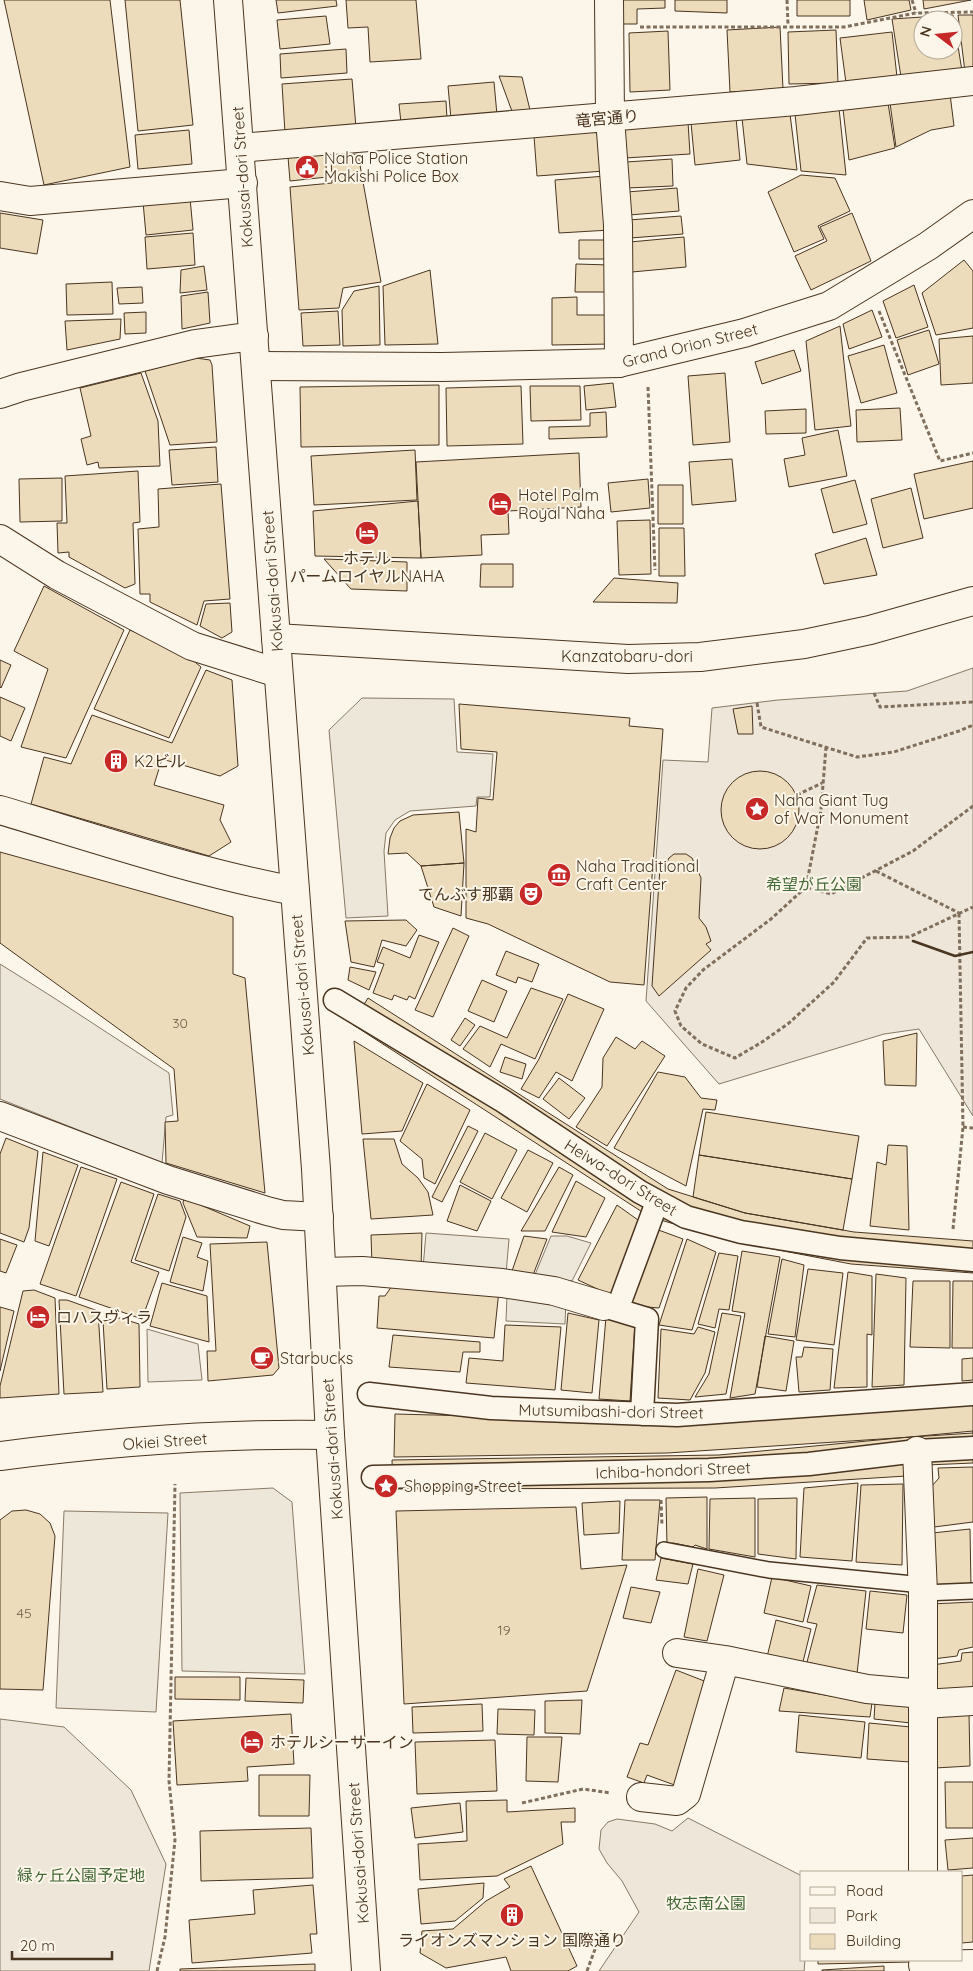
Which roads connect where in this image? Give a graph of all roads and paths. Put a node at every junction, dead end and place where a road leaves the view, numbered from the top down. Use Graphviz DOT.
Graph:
graph roads {
  1 [pos="228,0"];
  2 [pos="609,0"];
  3 [pos="787,0"];
  4 [pos="913,14"];
  5 [pos="788,26"];
  6 [pos="609,28"];
  7 [pos="973,81"];
  8 [pos="610,118"];
  9 [pos="240,148"];
  10 [pos="243,183"];
  11 [pos="0,196"];
  12 [pos="973,214"];
  13 [pos="868,282"];
  14 [pos="254,336"];
  15 [pos="647,357"];
  16 [pos="619,363"];
  17 [pos="256,366"];
  18 [pos="0,394"];
  19 [pos="973,454"];
  20 [pos="0,538"];
  21 [pos="655,570"];
  22 [pos="973,601"];
  23 [pos="276,638"];
  24 [pos="278,673"];
  25 [pos="874,693"];
  26 [pos="973,702"];
  27 [pos="757,703"];
  28 [pos="973,725"];
  29 [pos="826,747"];
  30 [pos="823,783"];
  31 [pos="797,796"];
  32 [pos="973,806"];
  33 [pos="0,810"];
  34 [pos="875,871"];
  35 [pos="806,887"];
  36 [pos="295,891"];
  37 [pos="973,907"];
  38 [pos="959,913"];
  39 [pos="335,1000"];
  40 [pos="0,1116"];
  41 [pos="963,1127"];
  42 [pos="973,1128"];
  43 [pos="657,1202"];
  44 [pos="319,1216"];
  45 [pos="950,1258"];
  46 [pos="973,1260"];
  47 [pos="322,1272"];
  48 [pos="611,1308"];
  49 [pos="369,1394"];
  50 [pos="973,1394"];
  51 [pos="642,1414"];
  52 [pos="330,1435"];
  53 [pos="973,1448"];
  54 [pos="917,1451"];
  55 [pos="0,1456"];
  56 [pos="659,1472"];
  57 [pos="372,1477"];
  58 [pos="176,1484"];
  59 [pos="664,1550"];
  60 [pos="923,1589"];
  61 [pos="973,1591"];
  62 [pos="677,1653"];
  63 [pos="725,1660"];
  64 [pos="923,1699"];
  65 [pos="973,1701"];
  66 [pos="641,1798"];
  67 [pos="522,1804"];
  68 [pos="923,1871"];
  69 [pos="602,1930"];
  70 [pos="973,1964"];
  71 [pos="923,1965"];
  72 [pos="157,1971"];
  73 [pos="366,1971"];
  74 [pos="587,1971"];
  1 -- 9 [label="street, Kokusai-dori Street"];
  2 -- 6 [label="street"];
  3 -- 5 [label="path"];
  4 -- 5 [label="path"];
  5 -- 6 [label="path"];
  6 -- 8 [label="street"];
  7 -- 8 [label="street, 竜宮通り"];
  8 -- 9 [label="street, 竜宮通り"];
  8 -- 16 [label="street"];
  9 -- 10 [label="street, Kokusai-dori Street"];
  10 -- 11 [label="street"];
  10 -- 14 [label="street, Kokusai-dori Street"];
  12 -- 13 [label="street, Grand Orion Street"];
  13 -- 15 [label="street, Grand Orion Street"];
  13 -- 19 [label="path"];
  14 -- 17 [label="street, Kokusai-dori Street"];
  14 -- 18 [label="street"];
  15 -- 16 [label="street, Grand Orion Street"];
  15 -- 21 [label="path"];
  16 -- 17 [label="street, Grand Orion Street"];
  17 -- 23 [label="street, Kokusai-dori Street"];
  20 -- 24 [label="street"];
  22 -- 23 [label="street, Kanzatobaru-dori"];
  23 -- 24 [label="street, Kokusai-dori Street"];
  24 -- 36 [label="street, Kokusai-dori Street"];
  25 -- 26 [label="path"];
  27 -- 29 [label="path"];
  28 -- 29 [label="path"];
  29 -- 30 [label="path"];
  30 -- 31 [label="path"];
  30 -- 35 [label="path"];
  32 -- 34 [label="path"];
  33 -- 36 [label="street"];
  34 -- 35 [label="path"];
  34 -- 38 [label="path"];
  35 -- 38 [label="path"];
  36 -- 44 [label="street, Kokusai-dori Street"];
  37 -- 38 [label="path"];
  38 -- 41 [label="path"];
  39 -- 43 [label="street, Heiwa-dori Street"];
  40 -- 44 [label="street"];
  41 -- 42 [label="path"];
  41 -- 45 [label="path"];
  43 -- 45 [label="street, Heiwa-dori Street"];
  43 -- 48 [label="street"];
  44 -- 47 [label="street, Kokusai-dori Street"];
  45 -- 46 [label="street, Heiwa-dori Street"];
  47 -- 48 [label="street"];
  47 -- 52 [label="street, Kokusai-dori Street"];
  48 -- 51 [label="street"];
  49 -- 51 [label="street, Mutsumibashi-dori Street"];
  50 -- 51 [label="street, Mutsumibashi-dori Street"];
  52 -- 55 [label="street, Okiei Street"];
  52 -- 73 [label="street, Kokusai-dori Street"];
  53 -- 54 [label="street, Ichiba-hondori Street"];
  54 -- 56 [label="street, Ichiba-hondori Street"];
  54 -- 60 [label="street"];
  56 -- 57 [label="street, Ichiba-hondori Street"];
  56 -- 59 [label="path"];
  58 -- 72 [label="path"];
  59 -- 60 [label="lane"];
  60 -- 61 [label="lane"];
  60 -- 64 [label="street"];
  62 -- 63 [label="street"];
  63 -- 64 [label="street"];
  63 -- 66 [label="street"];
  64 -- 65 [label="street"];
  64 -- 68 [label="street"];
  66 -- 67 [label="path"];
  69 -- 74 [label="path"];
  70 -- 71 [label="street"];
}
